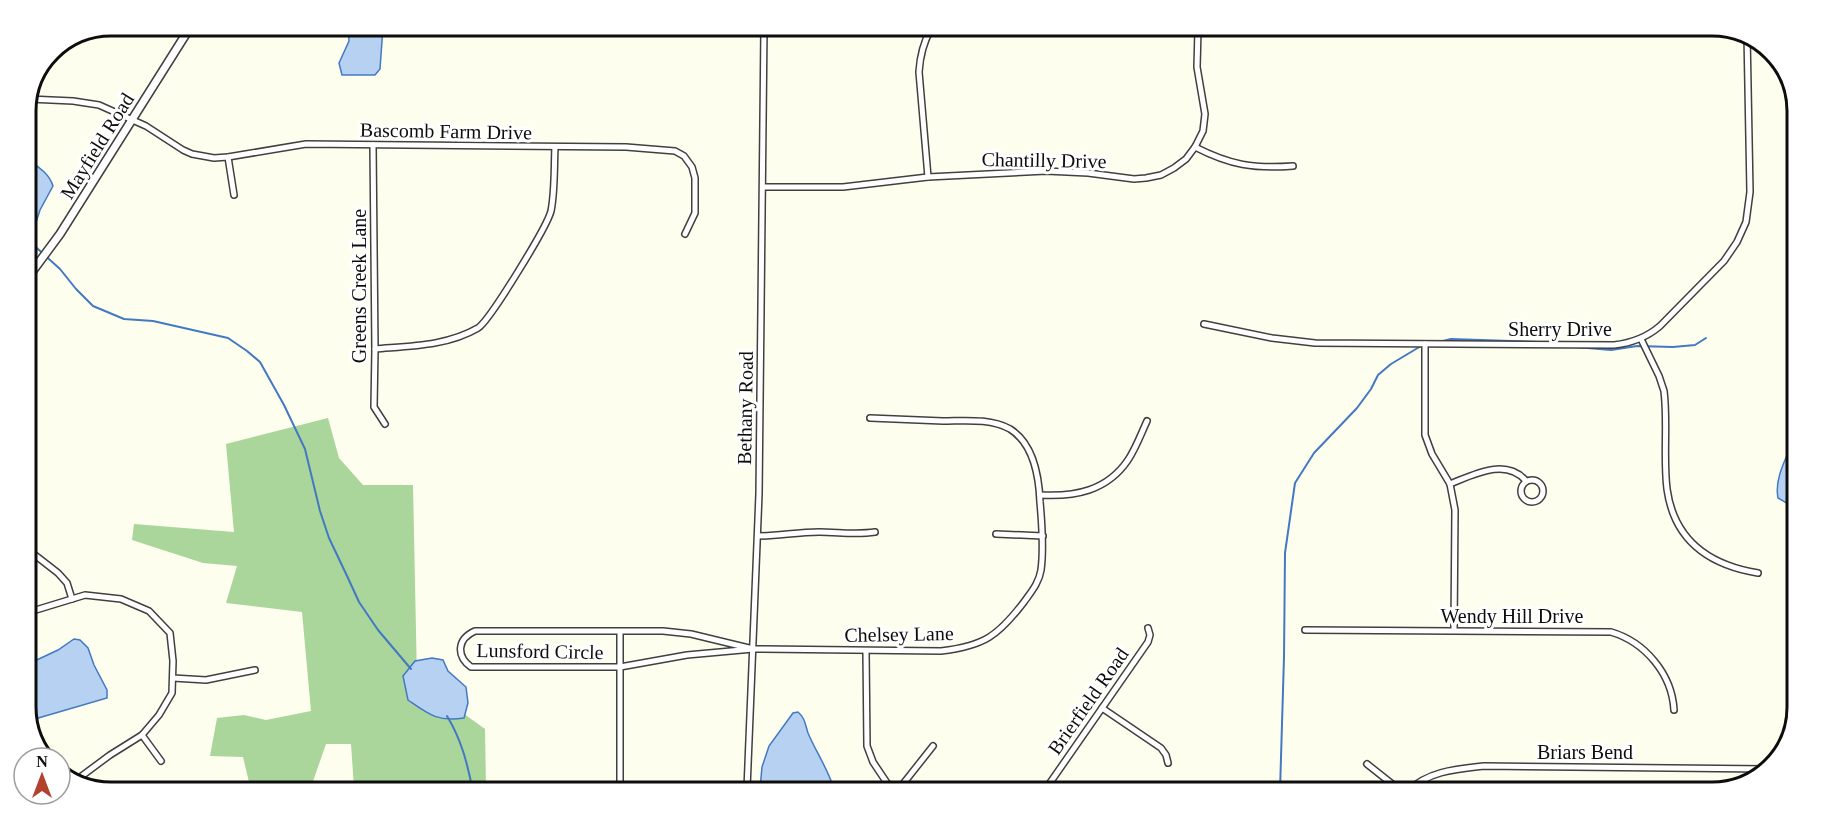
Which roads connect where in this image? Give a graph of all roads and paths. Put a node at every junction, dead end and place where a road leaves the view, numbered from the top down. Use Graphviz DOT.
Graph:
graph roads {
  1 [pos="185,36"];
  2 [pos="764,36"];
  3 [pos="927,36"];
  4 [pos="1198,36"];
  5 [pos="1748,45"];
  6 [pos="37,99"];
  7 [pos="133,121"];
  8 [pos="373,145"];
  9 [pos="555,147"];
  10 [pos="1195,147"];
  11 [pos="228,157"];
  12 [pos="1293,166"];
  13 [pos="928,177"];
  14 [pos="763,187"];
  15 [pos="234,195"];
  16 [pos="685,234"];
  17 [pos="36,267"];
  18 [pos="1204,324"];
  19 [pos="1641,339"];
  20 [pos="1425,344"];
  21 [pos="375,350"];
  22 [pos="870,418"];
  23 [pos="1147,421"];
  24 [pos="385,424"];
  25 [pos="1526,481"];
  26 [pos="1450,484"];
  27 [pos="1040,495"];
  28 [pos="875,532"];
  29 [pos="996,534"];
  30 [pos="758,536"];
  31 [pos="1042,536"];
  32 [pos="36,556"];
  33 [pos="1758,573"];
  34 [pos="72,599"];
  35 [pos="36,610"];
  36 [pos="1148,628"];
  37 [pos="1305,630"];
  38 [pos="1454,630"];
  39 [pos="620,632"];
  40 [pos="753,649"];
  41 [pos="866,651"];
  42 [pos="620,668"];
  43 [pos="255,670"];
  44 [pos="173,678"];
  45 [pos="1102,708"];
  46 [pos="1674,710"];
  47 [pos="142,735"];
  48 [pos="933,746"];
  49 [pos="161,761"];
  50 [pos="1168,763"];
  51 [pos="1367,764"];
  52 [pos="1754,769"];
  53 [pos="82,776"];
  54 [pos="620,782"];
  55 [pos="747,782"];
  56 [pos="886,782"];
  57 [pos="905,782"];
  58 [pos="1051,782"];
  59 [pos="1390,782"];
  60 [pos="1417,782"];
  1 -- 7 [label="street, Mayfield Road"];
  2 -- 14 [label="street, Bethany Road"];
  3 -- 13 [label="street"];
  4 -- 10 [label="street, Chantilly Drive"];
  5 -- 19 [label="street, Sherry Drive"];
  6 -- 7 [label="street, Bascomb Farm Drive"];
  7 -- 11 [label="street, Bascomb Farm Drive"];
  7 -- 17 [label="street, Mayfield Road"];
  8 -- 9 [label="street, Bascomb Farm Drive"];
  8 -- 11 [label="street, Bascomb Farm Drive"];
  8 -- 21 [label="street, Greens Creek Lane"];
  9 -- 16 [label="street, Bascomb Farm Drive"];
  9 -- 21 [label="street"];
  10 -- 12 [label="street"];
  10 -- 13 [label="street, Chantilly Drive"];
  11 -- 15 [label="street"];
  13 -- 14 [label="street, Chantilly Drive"];
  14 -- 30 [label="street, Bethany Road"];
  18 -- 20 [label="street, Sherry Drive"];
  19 -- 20 [label="street, Sherry Drive"];
  19 -- 33 [label="street"];
  20 -- 26 [label="street"];
  21 -- 24 [label="street, Greens Creek Lane"];
  22 -- 27 [label="street, Chelsey Lane"];
  23 -- 27 [label="street"];
  25 -- 25 [label="street"];
  25 -- 26 [label="street"];
  26 -- 38 [label="street"];
  27 -- 31 [label="street, Chelsey Lane"];
  28 -- 30 [label="street"];
  29 -- 31 [label="street"];
  30 -- 40 [label="street, Bethany Road"];
  31 -- 41 [label="street, Chelsey Lane"];
  32 -- 34 [label="street"];
  34 -- 35 [label="street"];
  34 -- 44 [label="street"];
  36 -- 45 [label="street, Brierfield Road"];
  37 -- 38 [label="street, Wendy Hill Drive"];
  38 -- 46 [label="street, Wendy Hill Drive"];
  39 -- 40 [label="street, Lunsford Circle"];
  39 -- 42 [label="street"];
  39 -- 42 [label="street, Lunsford Circle"];
  40 -- 41 [label="street, Chelsey Lane"];
  40 -- 42 [label="street, Lunsford Circle"];
  40 -- 55 [label="street, Bethany Road"];
  41 -- 56 [label="street"];
  42 -- 54 [label="street"];
  43 -- 44 [label="street"];
  44 -- 47 [label="street"];
  45 -- 50 [label="street"];
  45 -- 58 [label="street, Brierfield Road"];
  47 -- 49 [label="street"];
  47 -- 53 [label="street"];
  48 -- 57 [label="street"];
  51 -- 59 [label="street"];
  52 -- 60 [label="street, Briars Bend"];
}
